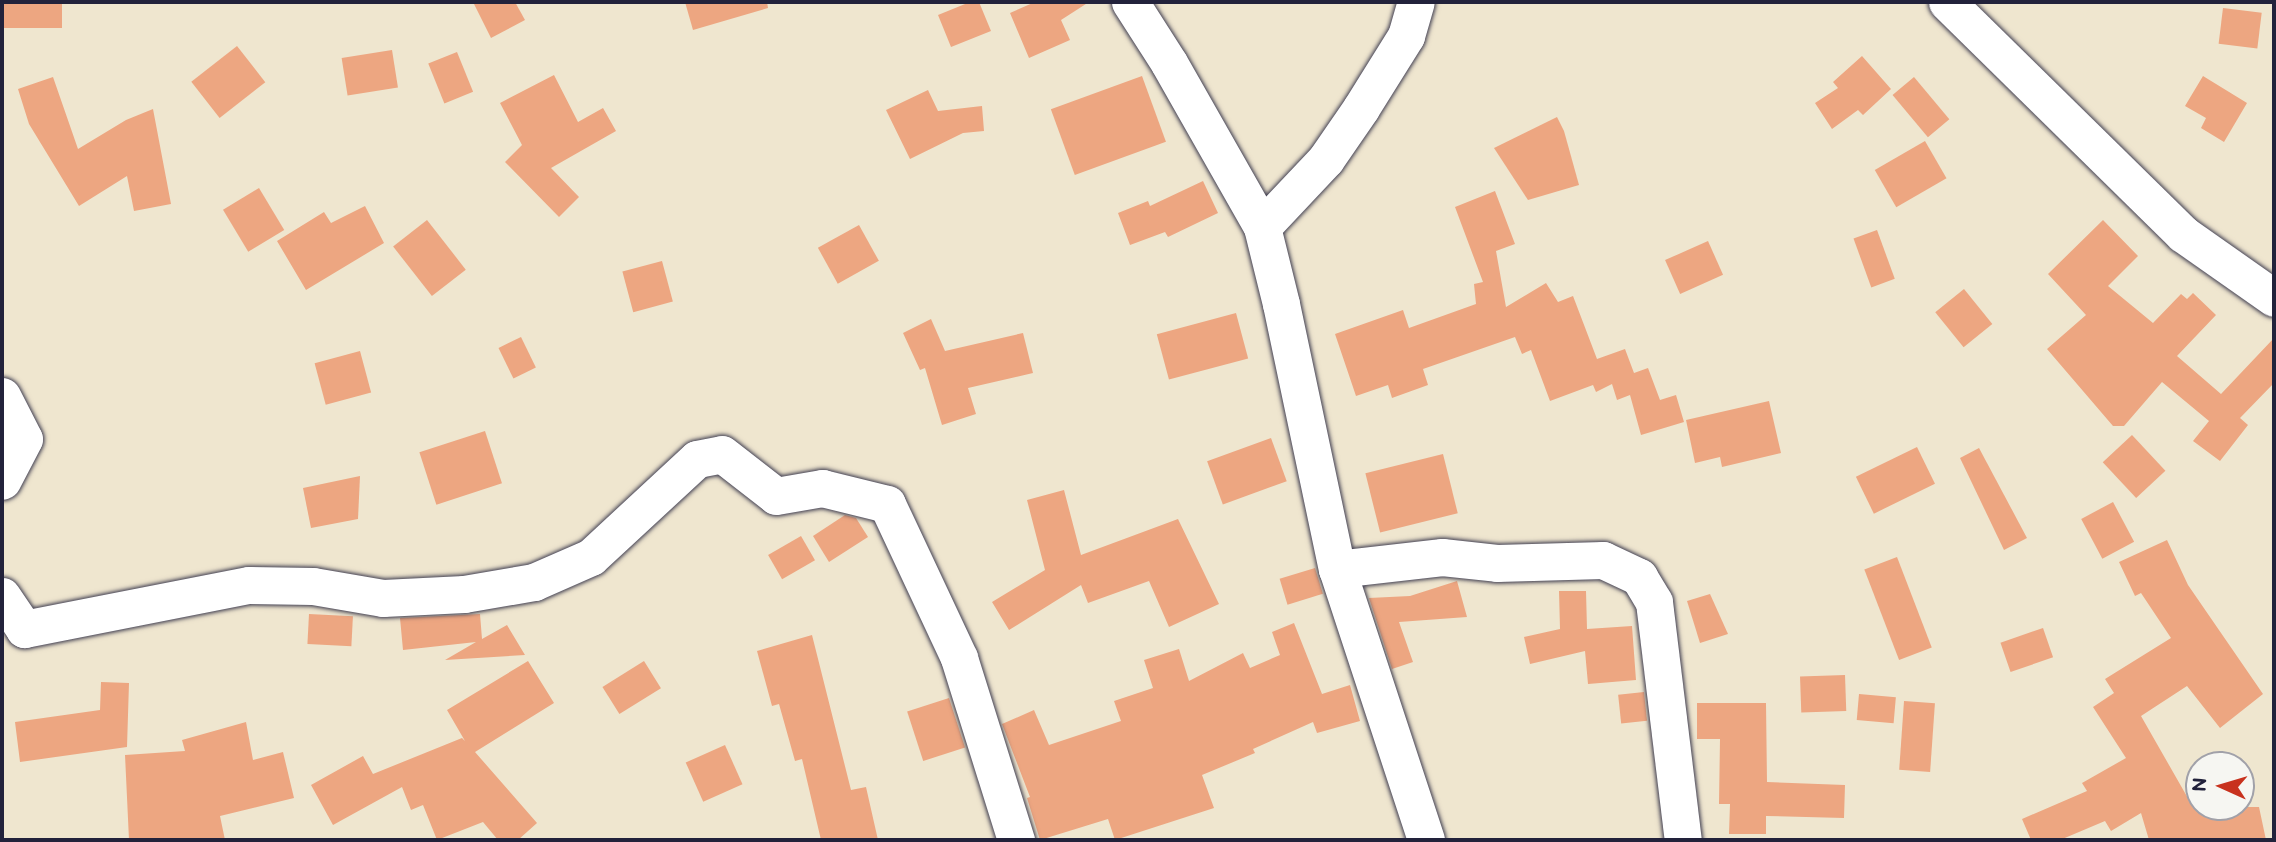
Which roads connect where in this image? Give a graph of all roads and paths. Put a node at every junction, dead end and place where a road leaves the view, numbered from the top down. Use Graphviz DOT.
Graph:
graph roads {
  1 [pos="1130,2"];
  2 [pos="1416,2"];
  3 [pos="1947,2"];
  4 [pos="1262,228"];
  5 [pos="2274,298"];
  6 [pos="2,396"];
  7 [pos="2,481"];
  8 [pos="1337,569"];
  9 [pos="2,596"];
  10 [pos="1016,840"];
  11 [pos="1426,840"];
  12 [pos="1683,840"];
  1 -- 4 [label="street"];
  2 -- 4 [label="street"];
  3 -- 5 [label="street"];
  4 -- 8 [label="street"];
  6 -- 7 [label="street"];
  8 -- 11 [label="street"];
  8 -- 12 [label="street"];
  9 -- 10 [label="street"];
}
